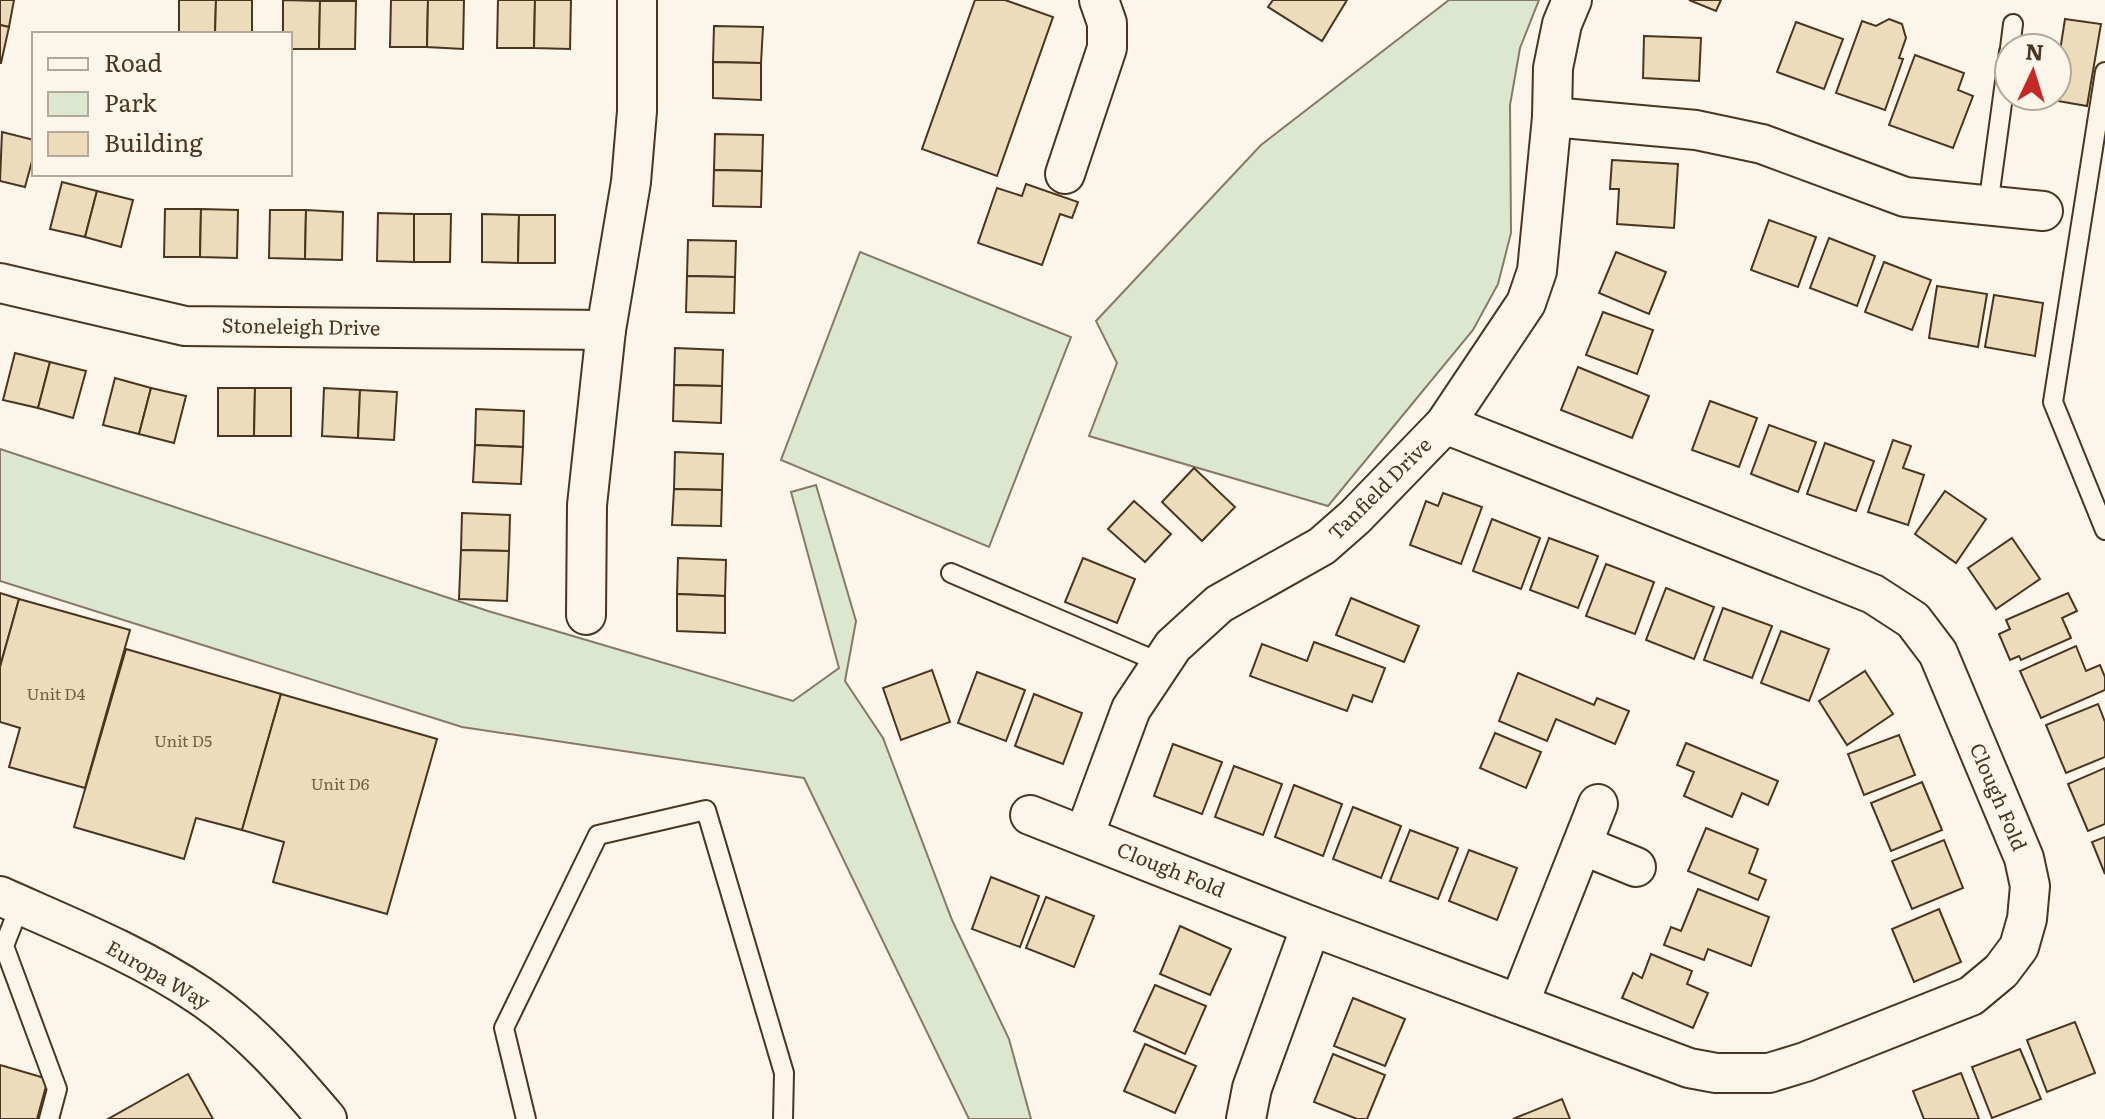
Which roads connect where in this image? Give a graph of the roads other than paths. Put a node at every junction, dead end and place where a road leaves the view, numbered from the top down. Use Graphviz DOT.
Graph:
graph roads {
  1 [pos="637,0"];
  2 [pos="1099,0"];
  3 [pos="1572,0"];
  4 [pos="2013,24"];
  5 [pos="2012,32"];
  6 [pos="2105,72"];
  7 [pos="2001,112"];
  8 [pos="1552,117"];
  9 [pos="1065,174"];
  10 [pos="1988,206"];
  11 [pos="2043,211"];
  12 [pos="0,283"];
  13 [pos="606,330"];
  14 [pos="1445,424"];
  15 [pos="2105,530"];
  16 [pos="951,573"];
  17 [pos="586,615"];
  18 [pos="1161,663"];
  19 [pos="1598,804"];
  20 [pos="1030,815"];
  21 [pos="1084,836"];
  22 [pos="1582,845"];
  23 [pos="1636,867"];
  24 [pos="10,901"];
  25 [pos="1311,926"];
  26 [pos="1519,1004"];
  27 [pos="49,1119"];
  28 [pos="327,1119"];
  29 [pos="526,1119"];
  30 [pos="783,1119"];
  31 [pos="1246,1119"];
  1 -- 13 [label="street"];
  2 -- 9 [label="street"];
  3 -- 8 [label="street, Tanfield Drive"];
  4 -- 5 [label="lane"];
  6 -- 15 [label="lane"];
  7 -- 10 [label="lane"];
  8 -- 10 [label="street"];
  8 -- 14 [label="street, Tanfield Drive"];
  10 -- 11 [label="street"];
  12 -- 13 [label="street, Stoneleigh Drive"];
  13 -- 17 [label="street"];
  14 -- 18 [label="street, Tanfield Drive"];
  14 -- 26 [label="street, Clough Fold"];
  16 -- 18 [label="lane"];
  18 -- 21 [label="street, Tanfield Drive"];
  19 -- 22 [label="street"];
  20 -- 21 [label="street, Clough Fold"];
  21 -- 25 [label="street, Clough Fold"];
  22 -- 23 [label="street"];
  22 -- 26 [label="street"];
  24 -- 27 [label="lane"];
  24 -- 28 [label="street, Europa Way"];
  25 -- 26 [label="street, Clough Fold"];
  25 -- 31 [label="street"];
  29 -- 30 [label="lane"];
}
